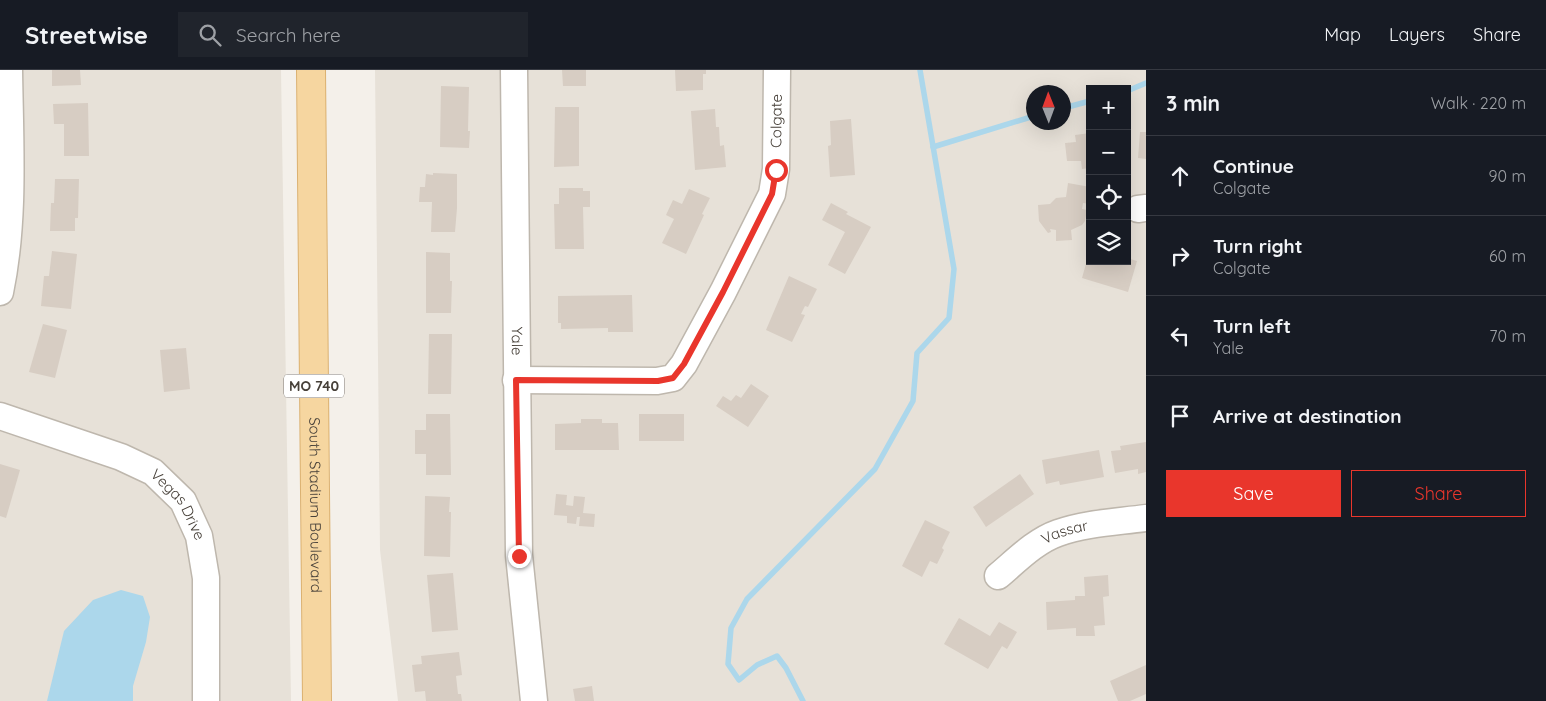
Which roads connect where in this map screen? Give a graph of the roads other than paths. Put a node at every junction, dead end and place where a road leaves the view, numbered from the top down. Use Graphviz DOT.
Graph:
graph roads {
  1 [pos="9,70"];
  2 [pos="311,70"];
  3 [pos="514,70"];
  4 [pos="777,70"];
  5 [pos="0,292"];
  6 [pos="516,380"];
  7 [pos="0,416"];
  8 [pos="1146,518"];
  9 [pos="998,576"];
  10 [pos="206,701"];
  11 [pos="317,701"];
  12 [pos="534,701"];
  1 -- 5 [label="street"];
  2 -- 11 [label="main road, South Stadium Boulevard / MO 740"];
  3 -- 6 [label="street, Yale"];
  4 -- 6 [label="street, Colgate"];
  6 -- 12 [label="street, Yale"];
  7 -- 10 [label="street, Vegas Drive"];
  8 -- 9 [label="street, Vassar"];
}
